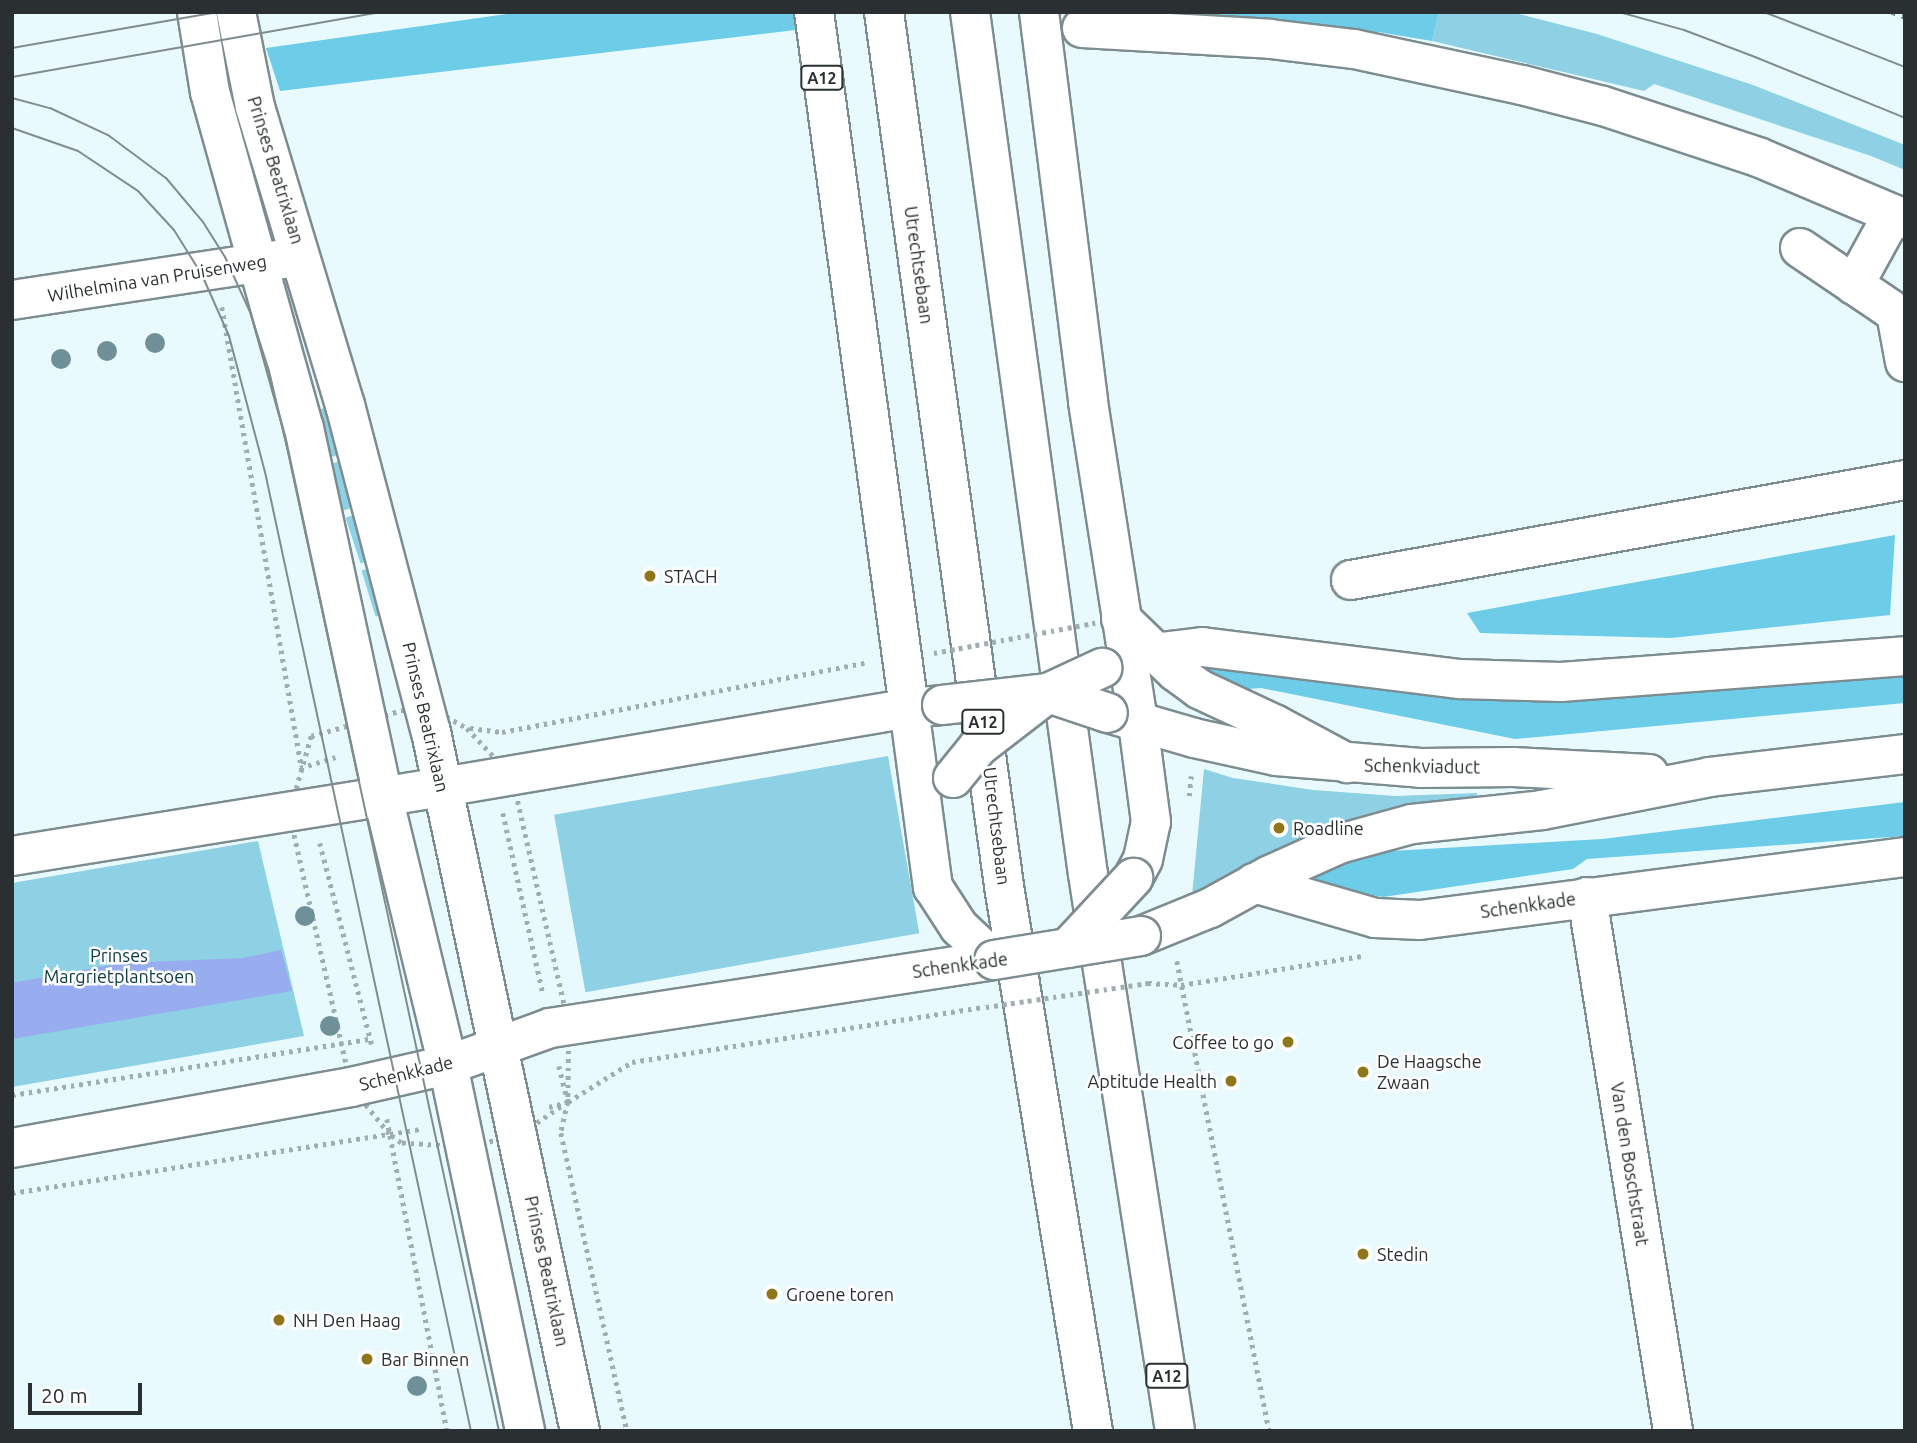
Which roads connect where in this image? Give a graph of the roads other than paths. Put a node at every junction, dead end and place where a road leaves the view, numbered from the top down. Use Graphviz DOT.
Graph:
graph roads {
  1 [pos="197,12"];
  2 [pos="236,12"];
  3 [pos="814,12"];
  4 [pos="884,12"];
  5 [pos="970,12"];
  6 [pos="1039,12"];
  7 [pos="1082,28"];
  8 [pos="1899,217"];
  9 [pos="1800,248"];
  10 [pos="303,257"];
  11 [pos="257,261"];
  12 [pos="1854,285"];
  13 [pos="12,300"];
  14 [pos="1905,362"];
  15 [pos="1905,480"];
  16 [pos="1351,580"];
  17 [pos="1905,656"];
  18 [pos="1128,658"];
  19 [pos="1048,692"];
  20 [pos="925,706"];
  21 [pos="1123,718"];
  22 [pos="1905,754"];
  23 [pos="1347,764"];
  24 [pos="1710,777"];
  25 [pos="443,788"];
  26 [pos="383,797"];
  27 [pos="924,818"];
  28 [pos="12,856"];
  29 [pos="1905,856"];
  30 [pos="1254,883"];
  31 [pos="1587,897"];
  32 [pos="1068,948"];
  33 [pos="984,956"];
  34 [pos="498,1044"];
  35 [pos="448,1065"];
  36 [pos="12,1148"];
  37 [pos="1159,1322"];
  38 [pos="526,1431"];
  39 [pos="580,1431"];
  40 [pos="1093,1431"];
  41 [pos="1175,1431"];
  42 [pos="1191,1431"];
  43 [pos="1672,1431"];
  1 -- 11 [label="main road"];
  2 -- 10 [label="main road, Prinses Beatrixlaan"];
  3 -- 20 [label="main road, A12"];
  4 -- 40 [label="main road, Utrechtsebaan / A12"];
  5 -- 37 [label="main road, A12"];
  6 -- 18 [label="main road"];
  7 -- 8 [label="main road"];
  8 -- 12 [label="main road"];
  9 -- 12 [label="main road"];
  10 -- 11 [label="main road, Wilhelmina van Pruisenweg"];
  10 -- 25 [label="main road, Prinses Beatrixlaan"];
  11 -- 13 [label="main road, Wilhelmina van Pruisenweg"];
  11 -- 26 [label="main road"];
  12 -- 14 [label="main road"];
  15 -- 16 [label="main road"];
  17 -- 18 [label="main road"];
  18 -- 19 [label="main road, bridge"];
  18 -- 21 [label="main road"];
  18 -- 23 [label="main road"];
  19 -- 20 [label="main road, bridge"];
  19 -- 21 [label="main road, bridge"];
  19 -- 27 [label="main road, bridge"];
  20 -- 25 [label="main road"];
  20 -- 27 [label="main road"];
  21 -- 23 [label="main road, Schenkviaduct"];
  21 -- 32 [label="main road, bridge"];
  22 -- 24 [label="main road, Schenkviaduct"];
  23 -- 24 [label="main road, Schenkviaduct"];
  24 -- 30 [label="main road, Schenkviaduct"];
  25 -- 26 [label="main road"];
  25 -- 34 [label="main road, Prinses Beatrixlaan"];
  26 -- 28 [label="main road"];
  26 -- 35 [label="main road"];
  27 -- 33 [label="main road"];
  29 -- 31 [label="main road, Schenkkade"];
  30 -- 31 [label="main road, Schenkkade"];
  30 -- 32 [label="main road, Schenkkade, bridge"];
  31 -- 43 [label="main road, Van den Boschstraat"];
  32 -- 33 [label="main road, Schenkkade, bridge"];
  33 -- 34 [label="main road, Schenkkade"];
  34 -- 35 [label="main road, Schenkkade"];
  34 -- 39 [label="main road, Prinses Beatrixlaan"];
  35 -- 36 [label="main road, Schenkkade"];
  35 -- 38 [label="main road"];
  37 -- 41 [label="main road, A12"];
  37 -- 42 [label="main road"];
}
